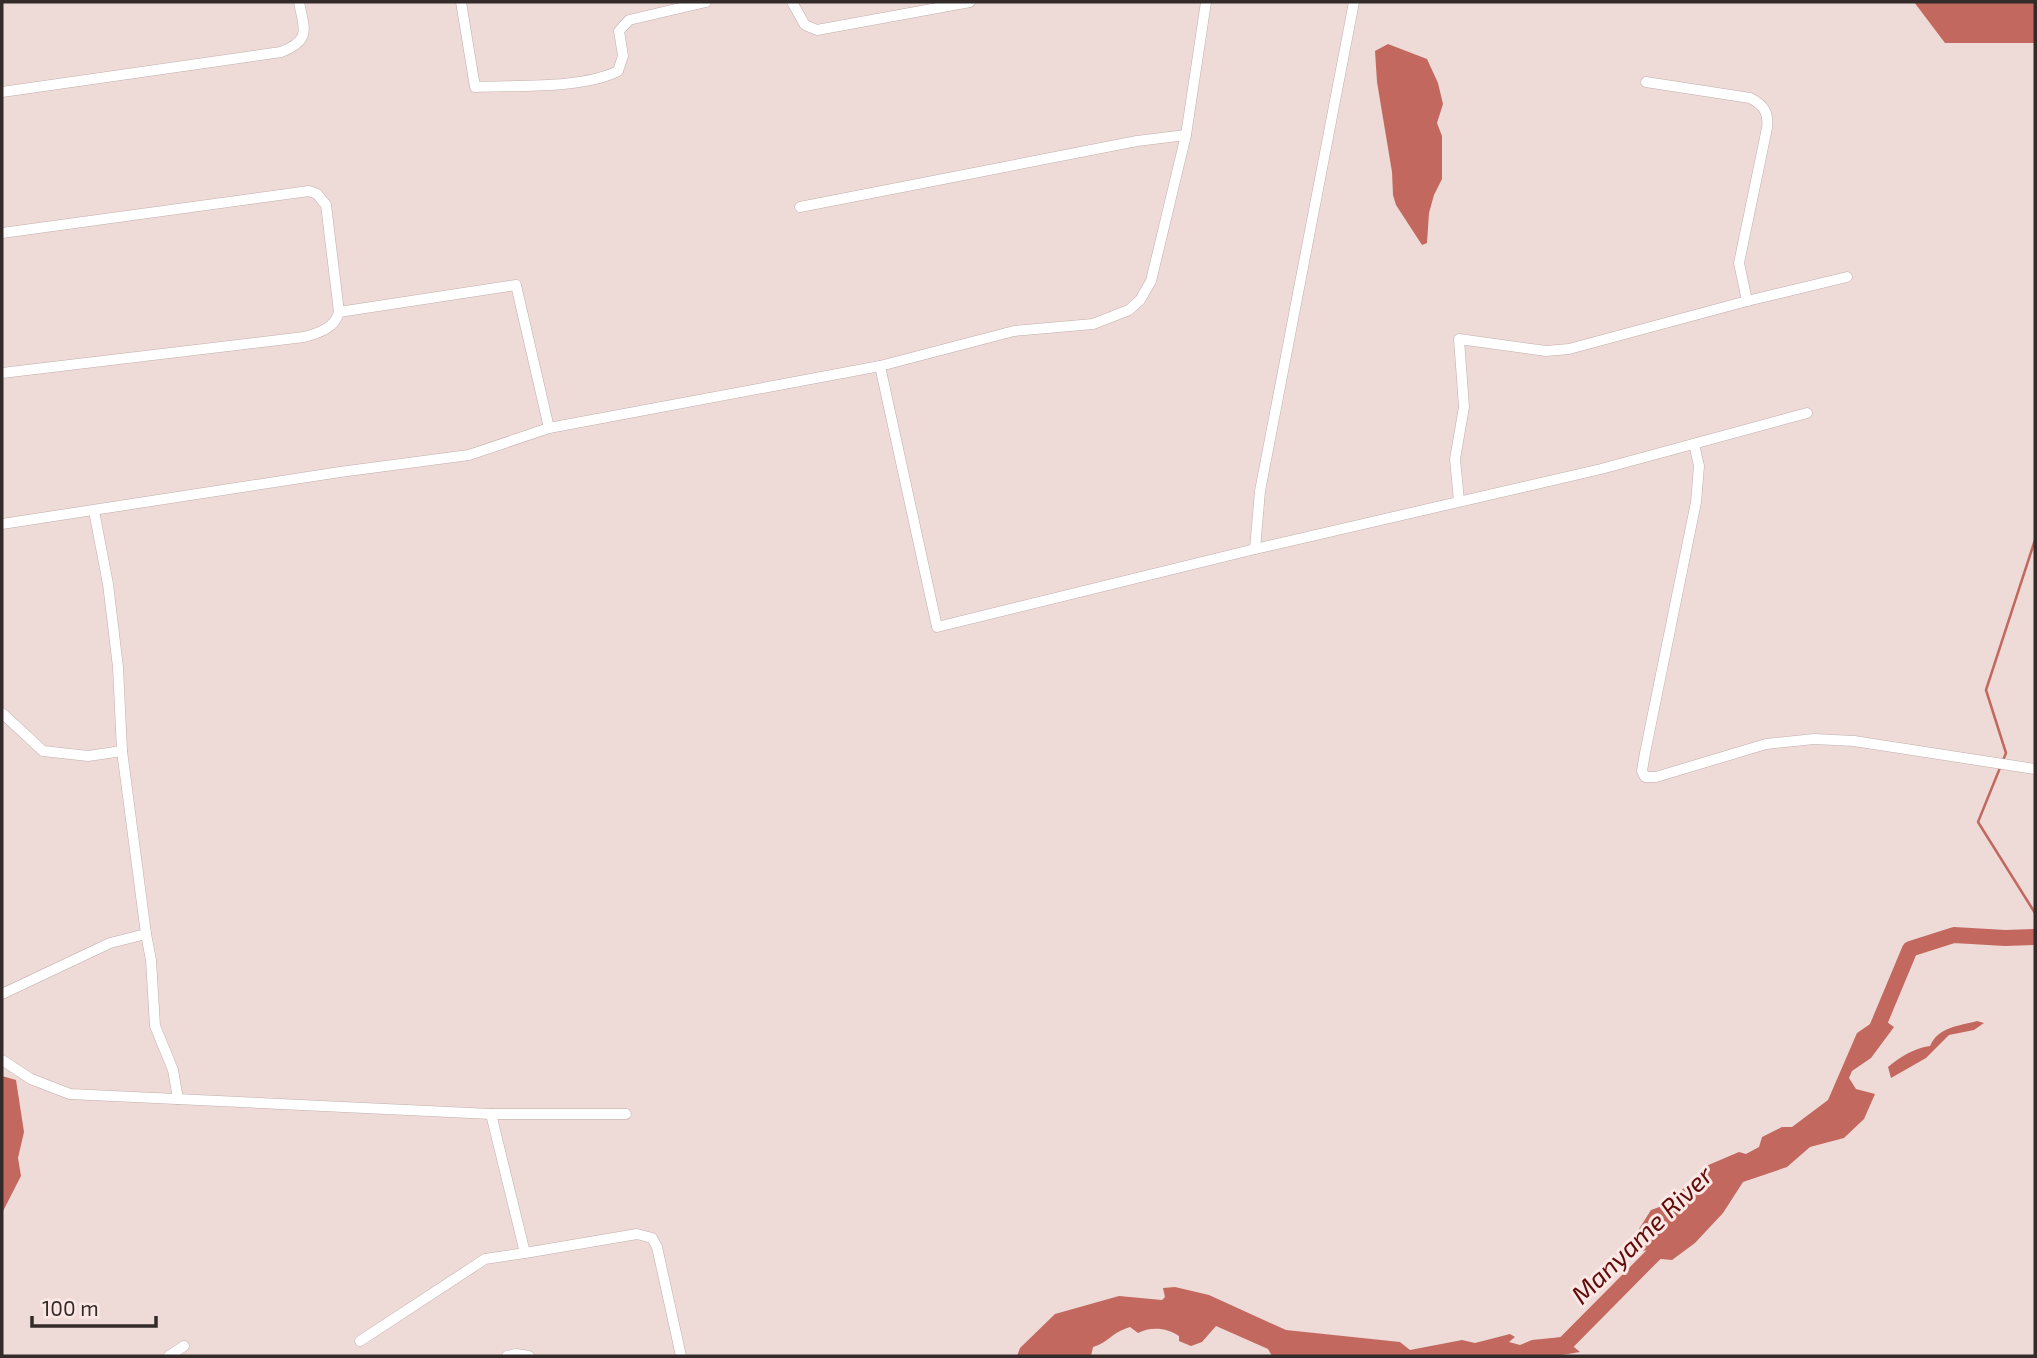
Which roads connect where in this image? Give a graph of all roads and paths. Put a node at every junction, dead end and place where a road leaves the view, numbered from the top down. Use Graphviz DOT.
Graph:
graph roads {
  1 [pos="299,2"];
  2 [pos="461,2"];
  3 [pos="705,2"];
  4 [pos="792,2"];
  5 [pos="970,2"];
  6 [pos="1206,2"];
  7 [pos="1354,2"];
  8 [pos="1646,82"];
  9 [pos="2,92"];
  10 [pos="1186,135"];
  11 [pos="800,207"];
  12 [pos="2,233"];
  13 [pos="1847,277"];
  14 [pos="1747,301"];
  15 [pos="338,312"];
  16 [pos="880,366"];
  17 [pos="2,373"];
  18 [pos="1807,413"];
  19 [pos="549,428"];
  20 [pos="1694,444"];
  21 [pos="1459,501"];
  22 [pos="94,510"];
  23 [pos="2,524"];
  24 [pos="1255,549"];
  25 [pos="2,713"];
  26 [pos="122,751"];
  27 [pos="2035,769"];
  28 [pos="146,934"];
  29 [pos="2,994"];
  30 [pos="2,1060"];
  31 [pos="178,1099"];
  32 [pos="491,1114"];
  33 [pos="626,1114"];
  34 [pos="525,1253"];
  35 [pos="360,1341"];
  36 [pos="184,1346"];
  37 [pos="169,1356"];
  38 [pos="506,1356"];
  39 [pos="529,1356"];
  40 [pos="681,1356"];
  1 -- 9 [label="street"];
  2 -- 3 [label="street"];
  4 -- 5 [label="street"];
  6 -- 10 [label="street"];
  7 -- 24 [label="street"];
  8 -- 14 [label="street"];
  10 -- 11 [label="street"];
  10 -- 16 [label="street"];
  12 -- 15 [label="street"];
  13 -- 14 [label="street"];
  14 -- 21 [label="street"];
  15 -- 17 [label="street"];
  15 -- 19 [label="street"];
  16 -- 19 [label="street"];
  16 -- 24 [label="street"];
  18 -- 20 [label="street"];
  19 -- 22 [label="street"];
  20 -- 21 [label="street"];
  20 -- 27 [label="street"];
  21 -- 24 [label="street"];
  22 -- 23 [label="street"];
  22 -- 26 [label="street"];
  25 -- 26 [label="street"];
  26 -- 28 [label="street"];
  28 -- 29 [label="street"];
  28 -- 31 [label="street"];
  30 -- 31 [label="street"];
  31 -- 32 [label="street"];
  32 -- 33 [label="street"];
  32 -- 34 [label="street"];
  34 -- 35 [label="street"];
  34 -- 40 [label="street"];
  36 -- 37 [label="street"];
  38 -- 39 [label="street"];
}
